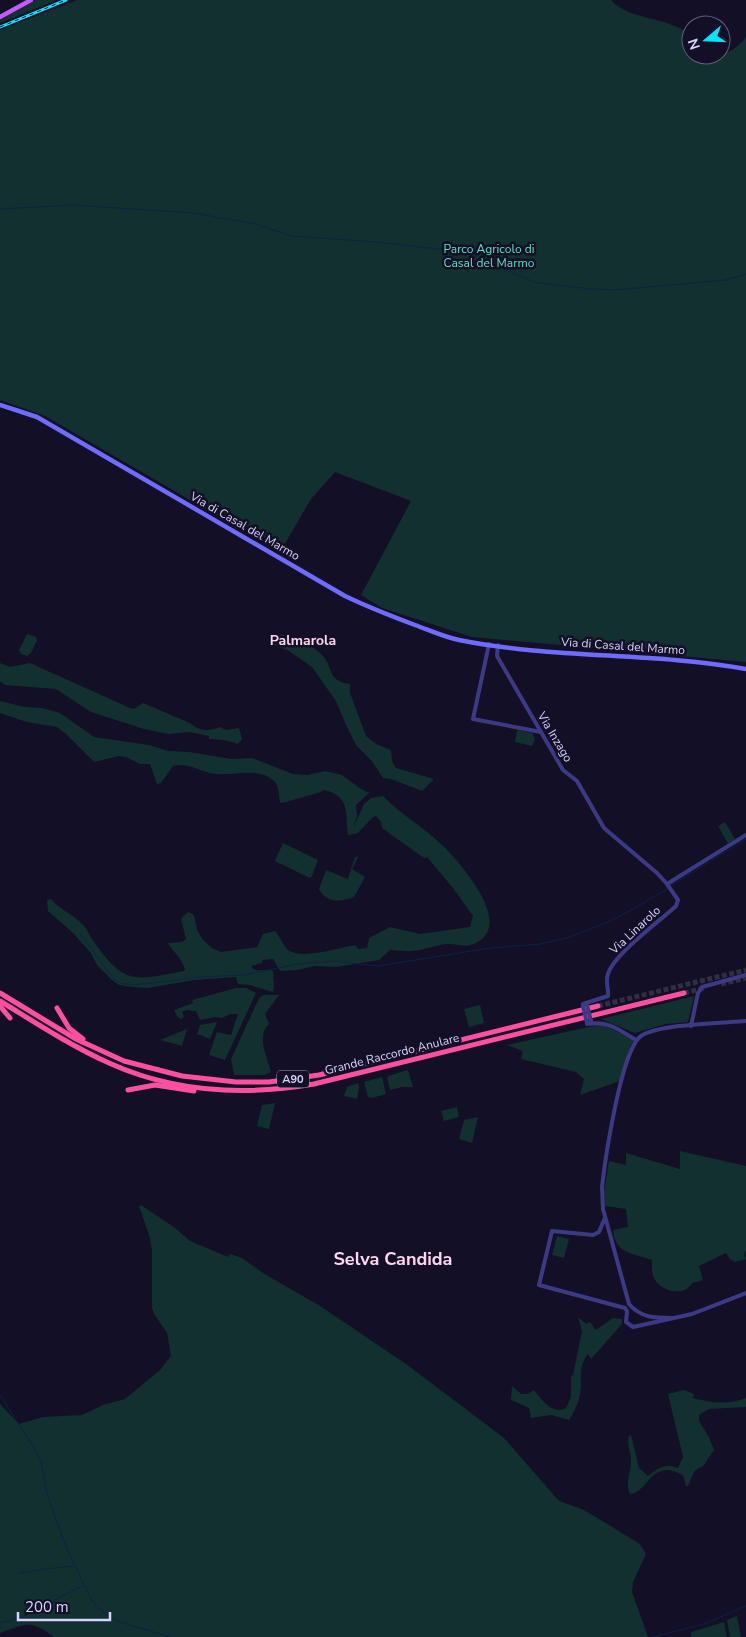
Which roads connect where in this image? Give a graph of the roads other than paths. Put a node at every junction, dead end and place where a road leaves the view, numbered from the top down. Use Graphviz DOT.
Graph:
graph roads {
  1 [pos="31,0"];
  2 [pos="0,17"];
  3 [pos="0,405"];
  4 [pos="490,644"];
  5 [pos="498,646"];
  6 [pos="746,669"];
  7 [pos="541,732"];
  8 [pos="746,835"];
  9 [pos="668,884"];
  10 [pos="746,975"];
  11 [pos="0,993"];
  12 [pos="684,993"];
  13 [pos="0,1001"];
  14 [pos="0,1006"];
  15 [pos="598,1006"];
  16 [pos="56,1008"];
  17 [pos="10,1018"];
  18 [pos="746,1021"];
  19 [pos="691,1026"];
  20 [pos="636,1040"];
  21 [pos="95,1048"];
  22 [pos="128,1090"];
  23 [pos="204,1090"];
  24 [pos="604,1212"];
  25 [pos="746,1293"];
  26 [pos="672,1318"];
  1 -- 2 [label="main road"];
  3 -- 4 [label="main road, Via di Casal del Marmo"];
  4 -- 5 [label="main road, Via di Casal del Marmo"];
  4 -- 7 [label="street"];
  5 -- 6 [label="main road, Via di Casal del Marmo"];
  5 -- 7 [label="street, Via Inzago"];
  7 -- 9 [label="street, Via Inzago"];
  8 -- 9 [label="street"];
  9 -- 20 [label="street, Via Linarolo, bridge"];
  10 -- 19 [label="street"];
  11 -- 21 [label="highway, Grande Raccordo Anulare / A90"];
  12 -- 23 [label="highway, Grande Raccordo Anulare / A90"];
  13 -- 23 [label="highway, Grande Raccordo Anulare / A90"];
  14 -- 17 [label="highway"];
  15 -- 21 [label="highway, Grande Raccordo Anulare / A90"];
  16 -- 21 [label="highway"];
  18 -- 19 [label="street"];
  19 -- 20 [label="street"];
  20 -- 24 [label="street"];
  22 -- 23 [label="highway"];
  24 -- 26 [label="street"];
  24 -- 26 [label="street"];
  25 -- 26 [label="street"];
}
